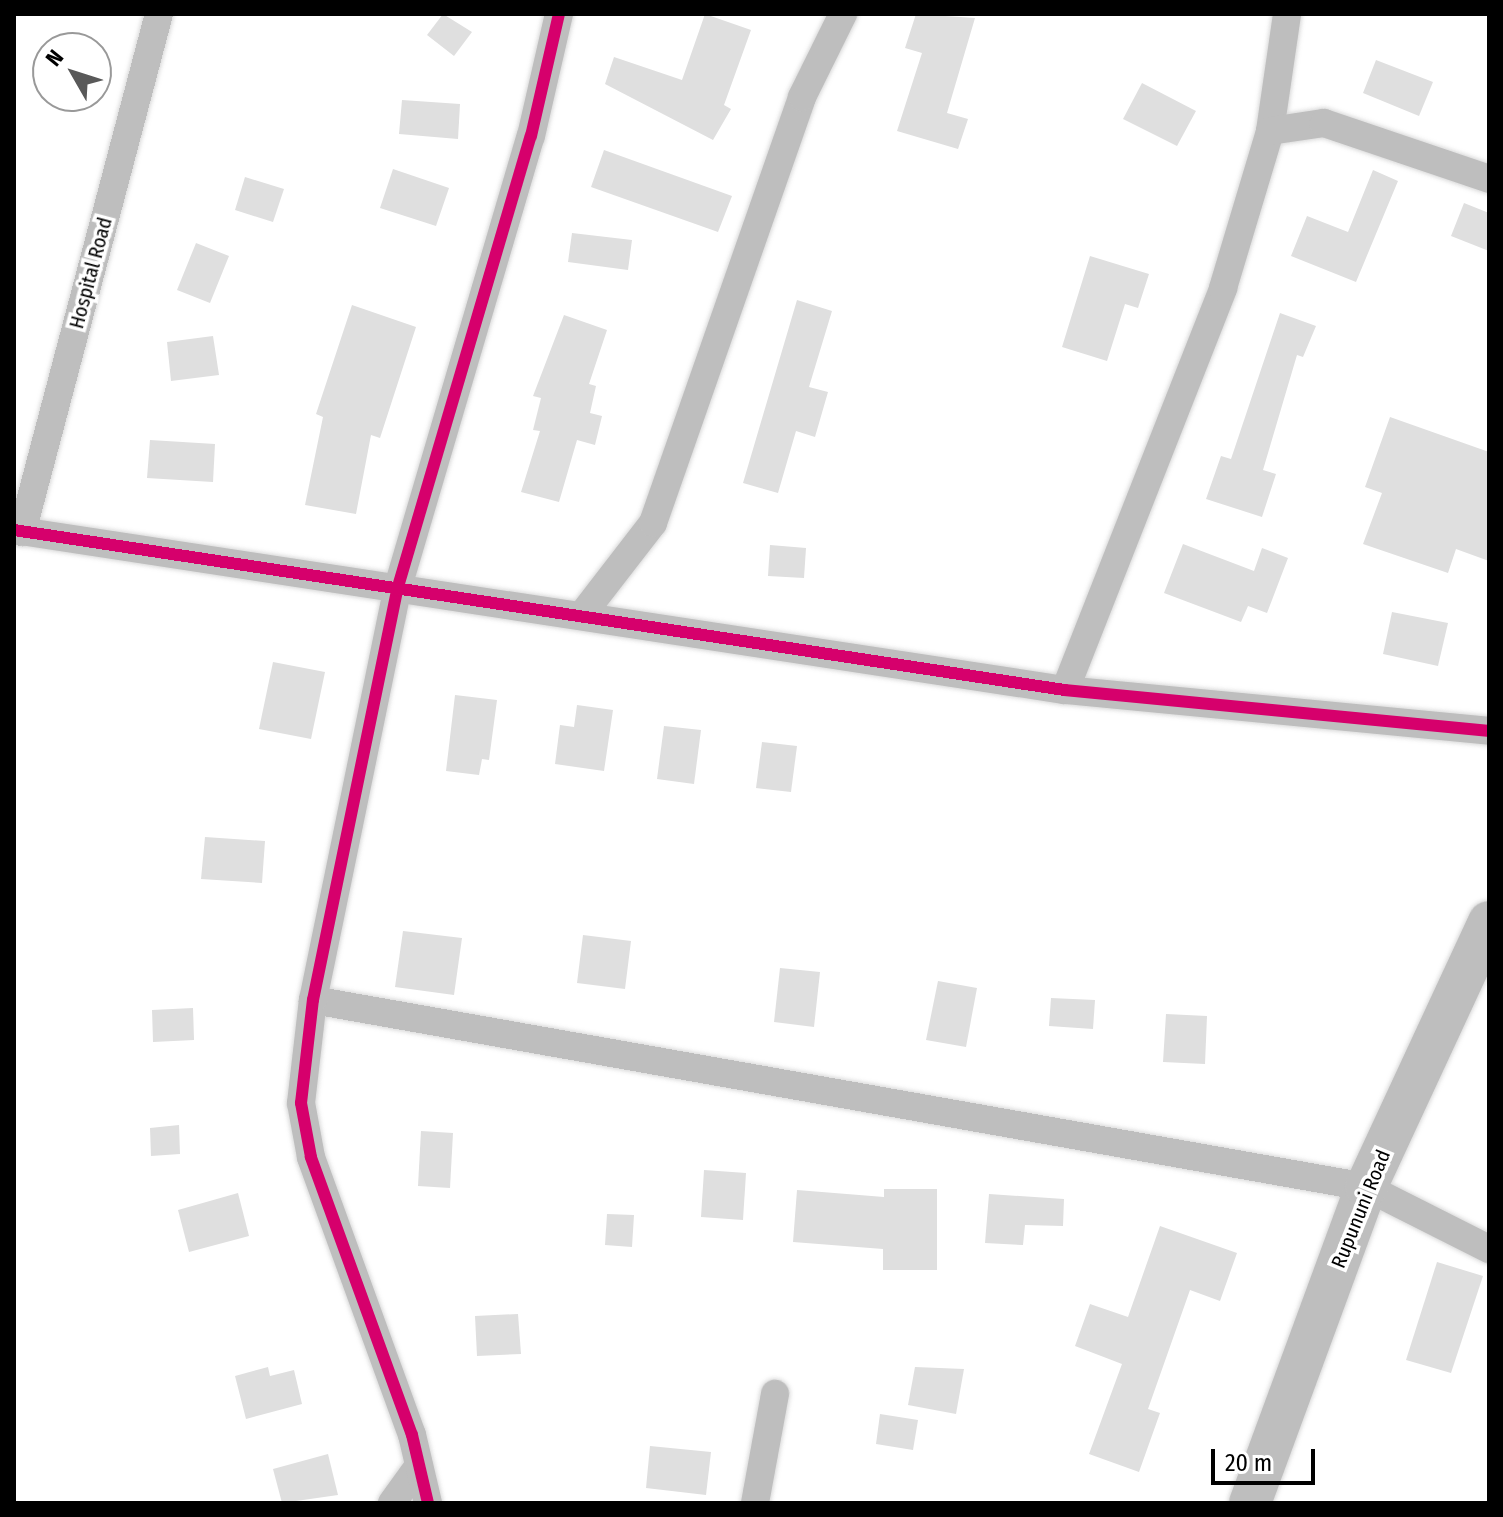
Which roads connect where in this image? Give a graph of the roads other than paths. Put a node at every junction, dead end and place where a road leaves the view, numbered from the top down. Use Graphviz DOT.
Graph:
graph roads {
  1 [pos="159,14"];
  2 [pos="559,14"];
  3 [pos="843,14"];
  4 [pos="1287,14"];
  5 [pos="1270,131"];
  6 [pos="1489,179"];
  7 [pos="18,531"];
  8 [pos="397,590"];
  9 [pos="585,611"];
  10 [pos="1065,690"];
  11 [pos="1489,731"];
  12 [pos="1489,922"];
  13 [pos="313,1000"];
  14 [pos="1366,1187"];
  15 [pos="1489,1249"];
  16 [pos="775,1394"];
  17 [pos="418,1467"];
  18 [pos="392,1503"];
  19 [pos="428,1503"];
  20 [pos="755,1503"];
  21 [pos="1250,1503"];
  1 -- 7 [label="street, Hospital Road"];
  2 -- 8 [label="street"];
  3 -- 9 [label="street"];
  4 -- 5 [label="street"];
  5 -- 6 [label="street"];
  5 -- 10 [label="street"];
  7 -- 8 [label="street"];
  8 -- 9 [label="street"];
  8 -- 13 [label="street"];
  9 -- 10 [label="street"];
  10 -- 11 [label="street"];
  12 -- 14 [label="main road, Rupununi Road"];
  13 -- 14 [label="street"];
  13 -- 17 [label="street"];
  14 -- 15 [label="street"];
  14 -- 21 [label="main road, Rupununi Road"];
  16 -- 20 [label="street"];
  17 -- 18 [label="street"];
  17 -- 19 [label="street"];
}
